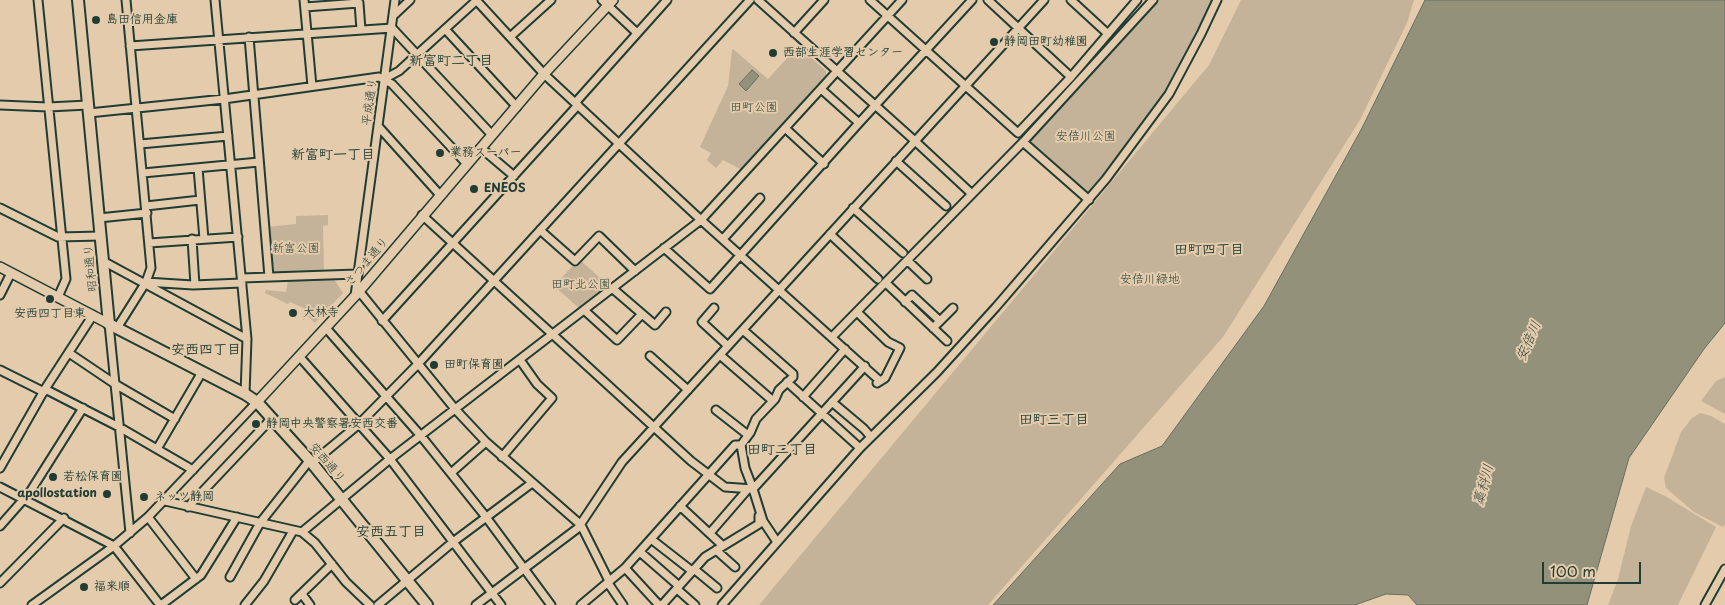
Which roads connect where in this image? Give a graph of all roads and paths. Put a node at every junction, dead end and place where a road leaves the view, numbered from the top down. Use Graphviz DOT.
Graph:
graph roads {
  1 [pos="38,0"];
  2 [pos="78,0"];
  3 [pos="126,0"];
  4 [pos="214,0"];
  5 [pos="395,0"];
  6 [pos="410,0"];
  7 [pos="476,0"];
  8 [pos="551,0"];
  9 [pos="667,0"];
  10 [pos="750,0"];
  11 [pos="758,0"];
  12 [pos="824,0"];
  13 [pos="870,0"];
  14 [pos="902,0"];
  15 [pos="972,0"];
  16 [pos="988,0"];
  17 [pos="1044,0"];
  18 [pos="1071,0"];
  19 [pos="1138,0"];
  20 [pos="1152,0"];
  21 [pos="1217,0"];
  22 [pos="608,2"];
  23 [pos="305,3"];
  24 [pos="393,16"];
  25 [pos="888,16"];
  26 [pos="392,28"];
  27 [pos="1019,28"];
  28 [pos="445,29"];
  29 [pos="361,30"];
  30 [pos="637,33"];
  31 [pos="794,33"];
  32 [pos="307,34"];
  33 [pos="1108,34"];
  34 [pos="249,37"];
  35 [pos="510,37"];
  36 [pos="218,39"];
  37 [pos="130,46"];
  38 [pos="926,50"];
  39 [pos="417,54"];
  40 [pos="837,72"];
  41 [pos="544,74"];
  42 [pos="1071,77"];
  43 [pos="384,79"];
  44 [pos="312,86"];
  45 [pos="965,86"];
  46 [pos="821,89"];
  47 [pos="253,94"];
  48 [pos="224,99"];
  49 [pos="576,104"];
  50 [pos="0,105"];
  51 [pos="875,106"];
  52 [pos="48,107"];
  53 [pos="517,107"];
  54 [pos="136,108"];
  55 [pos="89,109"];
  56 [pos="859,123"];
  57 [pos="378,126"];
  58 [pos="785,128"];
  59 [pos="492,135"];
  60 [pos="228,136"];
  61 [pos="915,141"];
  62 [pos="1023,142"];
  63 [pos="619,143"];
  64 [pos="140,144"];
  65 [pos="481,148"];
  66 [pos="896,161"];
  67 [pos="259,162"];
  68 [pos="467,164"];
  69 [pos="824,164"];
  70 [pos="231,165"];
  71 [pos="198,168"];
  72 [pos="144,173"];
  73 [pos="514,176"];
  74 [pos="972,194"];
  75 [pos="440,195"];
  76 [pos="760,198"];
  77 [pos="200,200"];
  78 [pos="1089,200"];
  79 [pos="946,206"];
  80 [pos="0,208"];
  81 [pos="853,208"];
  82 [pos="147,210"];
  83 [pos="422,215"];
  84 [pos="99,218"];
  85 [pos="701,220"];
  86 [pos="540,230"];
  87 [pos="830,234"];
  88 [pos="101,236"];
  89 [pos="238,237"];
  90 [pos="62,238"];
  91 [pos="192,239"];
  92 [pos="204,239"];
  93 [pos="723,239"];
  94 [pos="149,243"];
  95 [pos="453,243"];
  96 [pos="664,248"];
  97 [pos="903,254"];
  98 [pos="741,256"];
  99 [pos="104,261"];
  100 [pos="908,261"];
  101 [pos="0,267"];
  102 [pos="635,271"];
  103 [pos="11,273"];
  104 [pos="358,274"];
  105 [pos="269,277"];
  106 [pos="878,279"];
  107 [pos="928,279"];
  108 [pos="242,280"];
  109 [pos="494,281"];
  110 [pos="145,283"];
  111 [pos="886,283"];
  112 [pos="194,285"];
  113 [pos="612,288"];
  114 [pos="779,290"];
  115 [pos="357,294"];
  116 [pos="0,295"];
  117 [pos="58,297"];
  118 [pos="905,302"];
  119 [pos="714,308"];
  120 [pos="953,308"];
  121 [pos="584,310"];
  122 [pos="666,312"];
  123 [pos="857,312"];
  124 [pos="642,314"];
  125 [pos="93,315"];
  126 [pos="382,321"];
  127 [pos="940,321"];
  128 [pos="113,326"];
  129 [pos="326,328"];
  130 [pos="933,328"];
  131 [pos="743,330"];
  132 [pos="553,335"];
  133 [pos="832,337"];
  134 [pos="247,338"];
  135 [pos="947,341"];
  136 [pos="728,346"];
  137 [pos="844,349"];
  138 [pos="69,353"];
  139 [pos="720,355"];
  140 [pos="299,356"];
  141 [pos="650,356"];
  142 [pos="520,360"];
  143 [pos="418,364"];
  144 [pos="865,366"];
  145 [pos="0,370"];
  146 [pos="202,372"];
  147 [pos="787,382"];
  148 [pos="115,384"];
  149 [pos="688,390"];
  150 [pos="44,391"];
  151 [pos="245,394"];
  152 [pos="387,397"];
  153 [pos="803,397"];
  154 [pos="773,401"];
  155 [pos="257,402"];
  156 [pos="832,402"];
  157 [pos="83,408"];
  158 [pos="455,409"];
  159 [pos="716,410"];
  160 [pos="822,414"];
  161 [pos="272,418"];
  162 [pos="175,419"];
  163 [pos="360,424"];
  164 [pos="119,427"];
  165 [pos="654,427"];
  166 [pos="748,435"];
  167 [pos="421,436"];
  168 [pos="870,437"];
  169 [pos="486,442"];
  170 [pos="741,445"];
  171 [pos="860,448"];
  172 [pos="157,449"];
  173 [pos="502,457"];
  174 [pos="390,459"];
  175 [pos="310,462"];
  176 [pos="0,468"];
  177 [pos="193,470"];
  178 [pos="451,473"];
  179 [pos="708,475"];
  180 [pos="532,482"];
  181 [pos="0,486"];
  182 [pos="751,489"];
  183 [pos="341,498"];
  184 [pos="24,499"];
  185 [pos="165,501"];
  186 [pos="759,505"];
  187 [pos="680,506"];
  188 [pos="188,507"];
  189 [pos="148,517"];
  190 [pos="237,517"];
  191 [pos="486,517"];
  192 [pos="64,518"];
  193 [pos="260,522"];
  194 [pos="581,525"];
  195 [pos="0,526"];
  196 [pos="293,531"];
  197 [pos="130,532"];
  198 [pos="302,532"];
  199 [pos="710,533"];
  200 [pos="652,539"];
  201 [pos="453,542"];
  202 [pos="777,542"];
  203 [pos="114,546"];
  204 [pos="722,546"];
  205 [pos="716,550"];
  206 [pos="640,552"];
  207 [pos="332,564"];
  208 [pos="735,567"];
  209 [pos="524,568"];
  210 [pos="625,568"];
  211 [pos="1725,569"];
  212 [pos="693,570"];
  213 [pos="230,577"];
  214 [pos="196,579"];
  215 [pos="407,581"];
  216 [pos="609,582"];
  217 [pos="0,583"];
  218 [pos="678,587"];
  219 [pos="717,588"];
  220 [pos="491,592"];
  221 [pos="302,594"];
  222 [pos="295,600"];
  223 [pos="32,605"];
  224 [pos="160,605"];
  225 [pos="245,605"];
  226 [pos="310,605"];
  227 [pos="370,605"];
  228 [pos="378,605"];
  229 [pos="427,605"];
  230 [pos="476,605"];
  231 [pos="501,605"];
  232 [pos="552,605"];
  233 [pos="581,605"];
  234 [pos="623,605"];
  235 [pos="661,605"];
  236 [pos="695,605"];
  237 [pos="722,605"];
  238 [pos="1705,605"];
  1 -- 52 [label="street"];
  2 -- 55 [label="highway, 昭和通り"];
  3 -- 37 [label="street"];
  4 -- 36 [label="street"];
  5 -- 24 [label="street, 平成通り"];
  6 -- 24 [label="street"];
  7 -- 28 [label="street"];
  7 -- 35 [label="street"];
  8 -- 35 [label="street"];
  9 -- 30 [label="street"];
  10 -- 63 [label="street"];
  11 -- 31 [label="street"];
  12 -- 31 [label="street"];
  13 -- 25 [label="street"];
  14 -- 25 [label="street"];
  15 -- 38 [label="street"];
  16 -- 27 [label="street"];
  17 -- 27 [label="street"];
  18 -- 33 [label="street"];
  19 -- 33 [label="street"];
  20 -- 62 [label="street"];
  21 -- 78 [label="street"];
  22 -- 30 [label="street"];
  22 -- 41 [label="main road, さつま通り"];
  23 -- 29 [label="street"];
  23 -- 32 [label="street"];
  24 -- 26 [label="street, 平成通り"];
  25 -- 38 [label="street"];
  25 -- 40 [label="street"];
  26 -- 29 [label="street"];
  26 -- 39 [label="street"];
  26 -- 43 [label="street, 平成通り"];
  27 -- 42 [label="street"];
  27 -- 45 [label="street"];
  28 -- 39 [label="street"];
  28 -- 53 [label="street"];
  29 -- 32 [label="street"];
  30 -- 49 [label="street"];
  31 -- 40 [label="street"];
  32 -- 34 [label="street"];
  32 -- 44 [label="street"];
  33 -- 42 [label="street"];
  34 -- 36 [label="street"];
  34 -- 47 [label="street"];
  35 -- 41 [label="street"];
  36 -- 37 [label="street"];
  36 -- 48 [label="street"];
  37 -- 54 [label="street"];
  38 -- 45 [label="street"];
  38 -- 51 [label="street"];
  39 -- 43 [label="street"];
  39 -- 59 [label="street"];
  40 -- 46 [label="street"];
  40 -- 51 [label="street"];
  41 -- 49 [label="street"];
  41 -- 53 [label="main road, さつま通り"];
  42 -- 45 [label="street"];
  43 -- 44 [label="street"];
  43 -- 57 [label="street, 平成通り"];
  43 -- 68 [label="street"];
  44 -- 47 [label="street"];
  45 -- 61 [label="street"];
  46 -- 56 [label="street"];
  46 -- 58 [label="street"];
  47 -- 48 [label="street"];
  47 -- 67 [label="street"];
  48 -- 54 [label="street"];
  48 -- 60 [label="street"];
  49 -- 63 [label="street"];
  49 -- 73 [label="street"];
  50 -- 52 [label="street"];
  51 -- 56 [label="street"];
  51 -- 61 [label="street"];
  52 -- 55 [label="street"];
  52 -- 90 [label="street"];
  53 -- 59 [label="main road, さつま通り"];
  54 -- 55 [label="street"];
  54 -- 64 [label="street"];
  55 -- 84 [label="highway, 昭和通り"];
  56 -- 69 [label="street"];
  57 -- 75 [label="street"];
  57 -- 104 [label="street, 平成通り"];
  58 -- 69 [label="street"];
  58 -- 85 [label="street"];
  59 -- 65 [label="main road, さつま通り"];
  60 -- 64 [label="street"];
  60 -- 70 [label="street"];
  61 -- 66 [label="street"];
  61 -- 74 [label="street"];
  62 -- 74 [label="street"];
  62 -- 78 [label="street"];
  63 -- 85 [label="street"];
  63 -- 86 [label="street"];
  64 -- 72 [label="street"];
  65 -- 68 [label="main road, さつま通り"];
  65 -- 73 [label="street"];
  66 -- 79 [label="street"];
  66 -- 81 [label="street"];
  67 -- 70 [label="street"];
  67 -- 105 [label="street"];
  68 -- 75 [label="main road, さつま通り"];
  69 -- 98 [label="street"];
  70 -- 71 [label="street"];
  70 -- 89 [label="street"];
  71 -- 72 [label="street"];
  71 -- 77 [label="street"];
  72 -- 82 [label="street"];
  73 -- 95 [label="street"];
  74 -- 100 [label="street"];
  75 -- 83 [label="main road, さつま通り"];
  76 -- 93 [label="street"];
  77 -- 82 [label="street"];
  77 -- 92 [label="street"];
  78 -- 168 [label="street"];
  80 -- 90 [label="street"];
  81 -- 87 [label="street"];
  81 -- 97 [label="street"];
  82 -- 84 [label="street"];
  82 -- 94 [label="street"];
  83 -- 95 [label="street"];
  83 -- 115 [label="main road, さつま通り"];
  84 -- 88 [label="highway, 昭和通り"];
  85 -- 93 [label="street"];
  85 -- 96 [label="street"];
  86 -- 102 [label="street"];
  86 -- 109 [label="street"];
  87 -- 106 [label="street"];
  87 -- 114 [label="street"];
  88 -- 90 [label="street"];
  88 -- 99 [label="highway, 昭和通り"];
  89 -- 92 [label="street"];
  89 -- 108 [label="street"];
  90 -- 117 [label="street"];
  91 -- 92 [label="street"];
  91 -- 94 [label="street"];
  91 -- 112 [label="street"];
  93 -- 98 [label="street"];
  94 -- 110 [label="street"];
  95 -- 109 [label="street"];
  95 -- 126 [label="street"];
  96 -- 98 [label="street"];
  96 -- 102 [label="street"];
  98 -- 114 [label="street"];
  99 -- 110 [label="street"];
  99 -- 128 [label="highway, 昭和通り"];
  100 -- 107 [label="street"];
  100 -- 111 [label="street"];
  101 -- 103 [label="main road"];
  102 -- 113 [label="street"];
  103 -- 116 [label="street"];
  103 -- 117 [label="main road"];
  104 -- 105 [label="street"];
  104 -- 115 [label="street, 平成通り"];
  105 -- 108 [label="street"];
  108 -- 112 [label="street"];
  108 -- 134 [label="street"];
  109 -- 132 [label="street"];
  109 -- 143 [label="street"];
  110 -- 112 [label="street"];
  110 -- 128 [label="street"];
  110 -- 134 [label="street"];
  111 -- 118 [label="street"];
  111 -- 123 [label="street"];
  113 -- 121 [label="street"];
  113 -- 124 [label="street"];
  114 -- 131 [label="street"];
  114 -- 133 [label="street"];
  115 -- 126 [label="street"];
  115 -- 129 [label="main road, さつま通り"];
  117 -- 125 [label="main road"];
  118 -- 127 [label="street"];
  118 -- 130 [label="street"];
  119 -- 136 [label="street"];
  120 -- 127 [label="street"];
  121 -- 124 [label="street"];
  121 -- 132 [label="street"];
  122 -- 124 [label="street"];
  123 -- 133 [label="street"];
  123 -- 144 [label="street"];
  125 -- 128 [label="main road"];
  125 -- 138 [label="street"];
  126 -- 143 [label="street"];
  127 -- 130 [label="street"];
  128 -- 146 [label="main road"];
  128 -- 148 [label="street, 昭和通り"];
  129 -- 140 [label="main road, さつま通り"];
  129 -- 152 [label="street"];
  130 -- 135 [label="street"];
  131 -- 136 [label="street"];
  131 -- 147 [label="street"];
  132 -- 142 [label="street"];
  132 -- 165 [label="street"];
  133 -- 137 [label="street"];
  134 -- 151 [label="street"];
  136 -- 139 [label="street"];
  137 -- 144 [label="street"];
  137 -- 153 [label="street"];
  138 -- 148 [label="street"];
  138 -- 150 [label="street"];
  139 -- 149 [label="street"];
  139 -- 154 [label="street"];
  140 -- 155 [label="main road, さつま通り"];
  140 -- 163 [label="street"];
  141 -- 149 [label="street"];
  142 -- 158 [label="street"];
  142 -- 173 [label="street"];
  143 -- 152 [label="street"];
  143 -- 158 [label="street"];
  144 -- 156 [label="street"];
  145 -- 150 [label="street"];
  146 -- 151 [label="main road"];
  146 -- 162 [label="street"];
  147 -- 153 [label="street"];
  147 -- 154 [label="street"];
  148 -- 162 [label="street"];
  148 -- 164 [label="street, 昭和通り"];
  149 -- 165 [label="street"];
  150 -- 157 [label="street"];
  150 -- 176 [label="street"];
  151 -- 155 [label="main road"];
  152 -- 163 [label="street"];
  152 -- 167 [label="street"];
  153 -- 160 [label="street"];
  154 -- 166 [label="street"];
  155 -- 161 [label="highway, 安西通り"];
  155 -- 177 [label="street, さつま通り"];
  156 -- 160 [label="street"];
  156 -- 168 [label="street"];
  157 -- 164 [label="street"];
  157 -- 184 [label="street"];
  158 -- 167 [label="street"];
  158 -- 169 [label="street"];
  159 -- 166 [label="street"];
  160 -- 171 [label="street"];
  160 -- 182 [label="street"];
  161 -- 175 [label="highway, 安西通り"];
  161 -- 188 [label="street"];
  162 -- 172 [label="street"];
  163 -- 174 [label="street"];
  163 -- 175 [label="street"];
  164 -- 172 [label="street"];
  164 -- 197 [label="street, 昭和通り"];
  165 -- 179 [label="street"];
  165 -- 194 [label="street"];
  166 -- 170 [label="street"];
  167 -- 174 [label="street"];
  167 -- 178 [label="street"];
  168 -- 171 [label="street"];
  169 -- 173 [label="street"];
  169 -- 178 [label="street"];
  170 -- 179 [label="street"];
  170 -- 182 [label="street"];
  171 -- 202 [label="street"];
  172 -- 177 [label="street"];
  173 -- 180 [label="street"];
  174 -- 183 [label="street"];
  174 -- 201 [label="street"];
  175 -- 183 [label="highway, 安西通り"];
  175 -- 193 [label="street"];
  177 -- 185 [label="street, さつま通り"];
  178 -- 191 [label="street"];
  179 -- 182 [label="street"];
  179 -- 187 [label="street"];
  180 -- 191 [label="street"];
  180 -- 194 [label="street"];
  181 -- 184 [label="street"];
  182 -- 186 [label="street"];
  182 -- 199 [label="street"];
  183 -- 198 [label="street"];
  183 -- 215 [label="highway, 安西通り"];
  184 -- 192 [label="street"];
  184 -- 195 [label="street"];
  185 -- 188 [label="street"];
  185 -- 189 [label="street, さつま通り"];
  186 -- 202 [label="street"];
  186 -- 204 [label="street"];
  187 -- 199 [label="street"];
  187 -- 200 [label="street"];
  188 -- 190 [label="street"];
  189 -- 197 [label="street, さつま通り"];
  189 -- 214 [label="street"];
  190 -- 193 [label="street"];
  190 -- 214 [label="street"];
  191 -- 201 [label="street"];
  191 -- 209 [label="street"];
  192 -- 203 [label="street"];
  192 -- 217 [label="street"];
  193 -- 196 [label="street"];
  193 -- 213 [label="street"];
  194 -- 209 [label="street"];
  194 -- 216 [label="street"];
  196 -- 198 [label="street"];
  196 -- 225 [label="street"];
  197 -- 203 [label="street, さつま通り"];
  198 -- 207 [label="street"];
  199 -- 204 [label="street"];
  200 -- 206 [label="street"];
  200 -- 212 [label="street"];
  201 -- 215 [label="street"];
  201 -- 220 [label="street"];
  202 -- 237 [label="street"];
  203 -- 223 [label="street, さつま通り"];
  203 -- 224 [label="street"];
  204 -- 205 [label="street"];
  205 -- 208 [label="street"];
  205 -- 212 [label="street"];
  206 -- 210 [label="street"];
  206 -- 218 [label="street"];
  207 -- 221 [label="street"];
  207 -- 227 [label="street"];
  209 -- 220 [label="street"];
  209 -- 232 [label="street"];
  210 -- 216 [label="street"];
  210 -- 235 [label="street"];
  211 -- 238 [label="street"];
  212 -- 218 [label="street"];
  212 -- 219 [label="street"];
  214 -- 224 [label="street"];
  215 -- 228 [label="street"];
  215 -- 229 [label="highway, 安西通り"];
  216 -- 233 [label="street"];
  216 -- 234 [label="street"];
  218 -- 235 [label="street"];
  218 -- 236 [label="street"];
  220 -- 230 [label="street"];
  220 -- 231 [label="street"];
  221 -- 222 [label="street"];
  221 -- 226 [label="street"];
}
